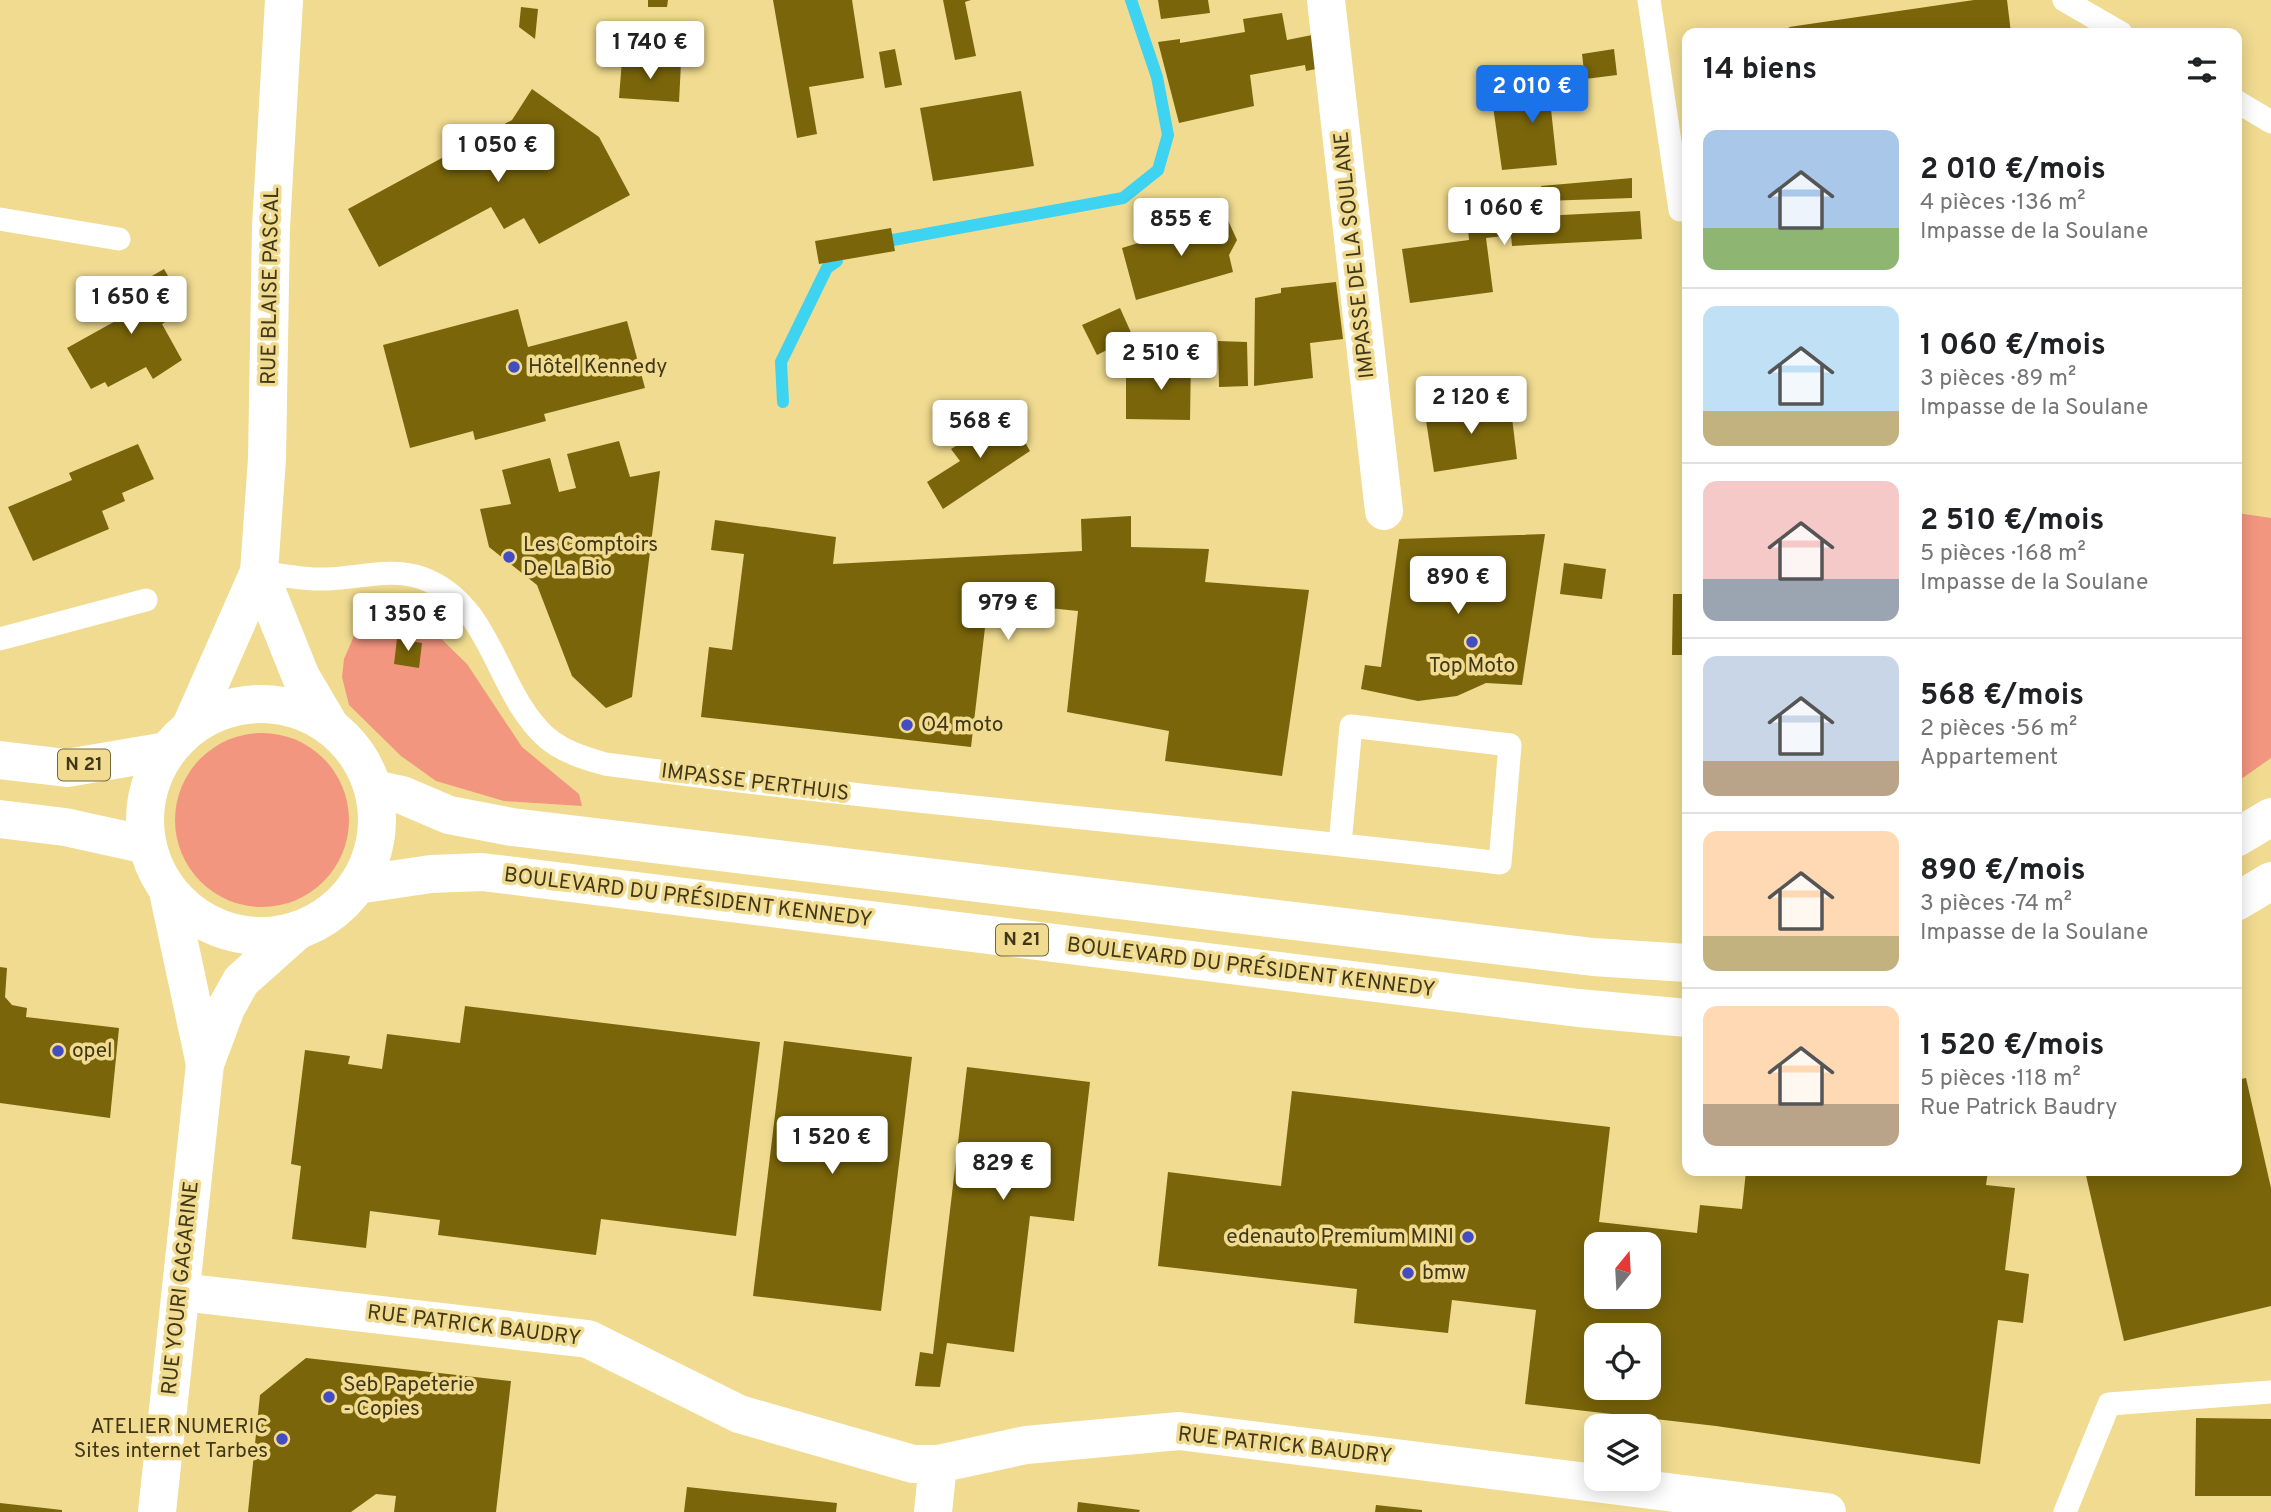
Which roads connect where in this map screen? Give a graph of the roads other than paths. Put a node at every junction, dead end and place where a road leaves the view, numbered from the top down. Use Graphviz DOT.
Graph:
graph roads {
  1 [pos="284,0"];
  2 [pos="1326,0"];
  3 [pos="1649,0"];
  4 [pos="2064,0"];
  5 [pos="2112,28"];
  6 [pos="2242,105"];
  7 [pos="2271,122"];
  8 [pos="1680,210"];
  9 [pos="0,219"];
  10 [pos="119,239"];
  11 [pos="1384,511"];
  12 [pos="259,572"];
  13 [pos="146,600"];
  14 [pos="0,639"];
  15 [pos="330,726"];
  16 [pos="179,738"];
  17 [pos="0,760"];
  18 [pos="374,789"];
  19 [pos="2271,817"];
  20 [pos="0,819"];
  21 [pos="2242,834"];
  22 [pos="1340,844"];
  23 [pos="147,845"];
  24 [pos="2271,881"];
  25 [pos="357,886"];
  26 [pos="169,896"];
  27 [pos="2242,898"];
  28 [pos="298,930"];
  29 [pos="1682,963"];
  30 [pos="1682,1017"];
  31 [pos="205,1065"];
  32 [pos="181,1292"];
  33 [pos="2271,1392"];
  34 [pos="938,1464"];
  35 [pos="157,1512"];
  36 [pos="933,1512"];
  37 [pos="1827,1512"];
  38 [pos="2065,1512"];
  1 -- 12 [label="street, RUE BLAISE PASCAL"];
  2 -- 11 [label="street, IMPASSE DE LA SOULANE"];
  3 -- 8 [label="lane"];
  4 -- 5 [label="lane"];
  6 -- 7 [label="lane"];
  9 -- 10 [label="lane"];
  12 -- 15 [label="street, RUE BLAISE PASCAL"];
  12 -- 16 [label="street, RUE BLAISE PASCAL"];
  12 -- 22 [label="lane, IMPASSE PERTHUIS"];
  13 -- 14 [label="lane"];
  15 -- 16 [label="street"];
  15 -- 18 [label="street"];
  16 -- 17 [label="street, N 21"];
  16 -- 23 [label="street"];
  18 -- 25 [label="street"];
  18 -- 29 [label="street"];
  19 -- 21 [label="street"];
  20 -- 23 [label="street"];
  22 -- 22 [label="lane, IMPASSE PERTHUIS"];
  23 -- 26 [label="street"];
  24 -- 27 [label="street"];
  25 -- 28 [label="street"];
  25 -- 30 [label="street, BOULEVARD DU PRÉSIDENT KENNEDY / N 21"];
  26 -- 28 [label="street"];
  26 -- 31 [label="street, RUE YOURI GAGARINE"];
  28 -- 31 [label="street, RUE YOURI GAGARINE"];
  31 -- 32 [label="street, RUE YOURI GAGARINE"];
  32 -- 34 [label="street, RUE PATRICK BAUDRY"];
  32 -- 35 [label="street, RUE YOURI GAGARINE"];
  33 -- 38 [label="lane"];
  34 -- 36 [label="street"];
  34 -- 37 [label="street, RUE PATRICK BAUDRY"];
}
